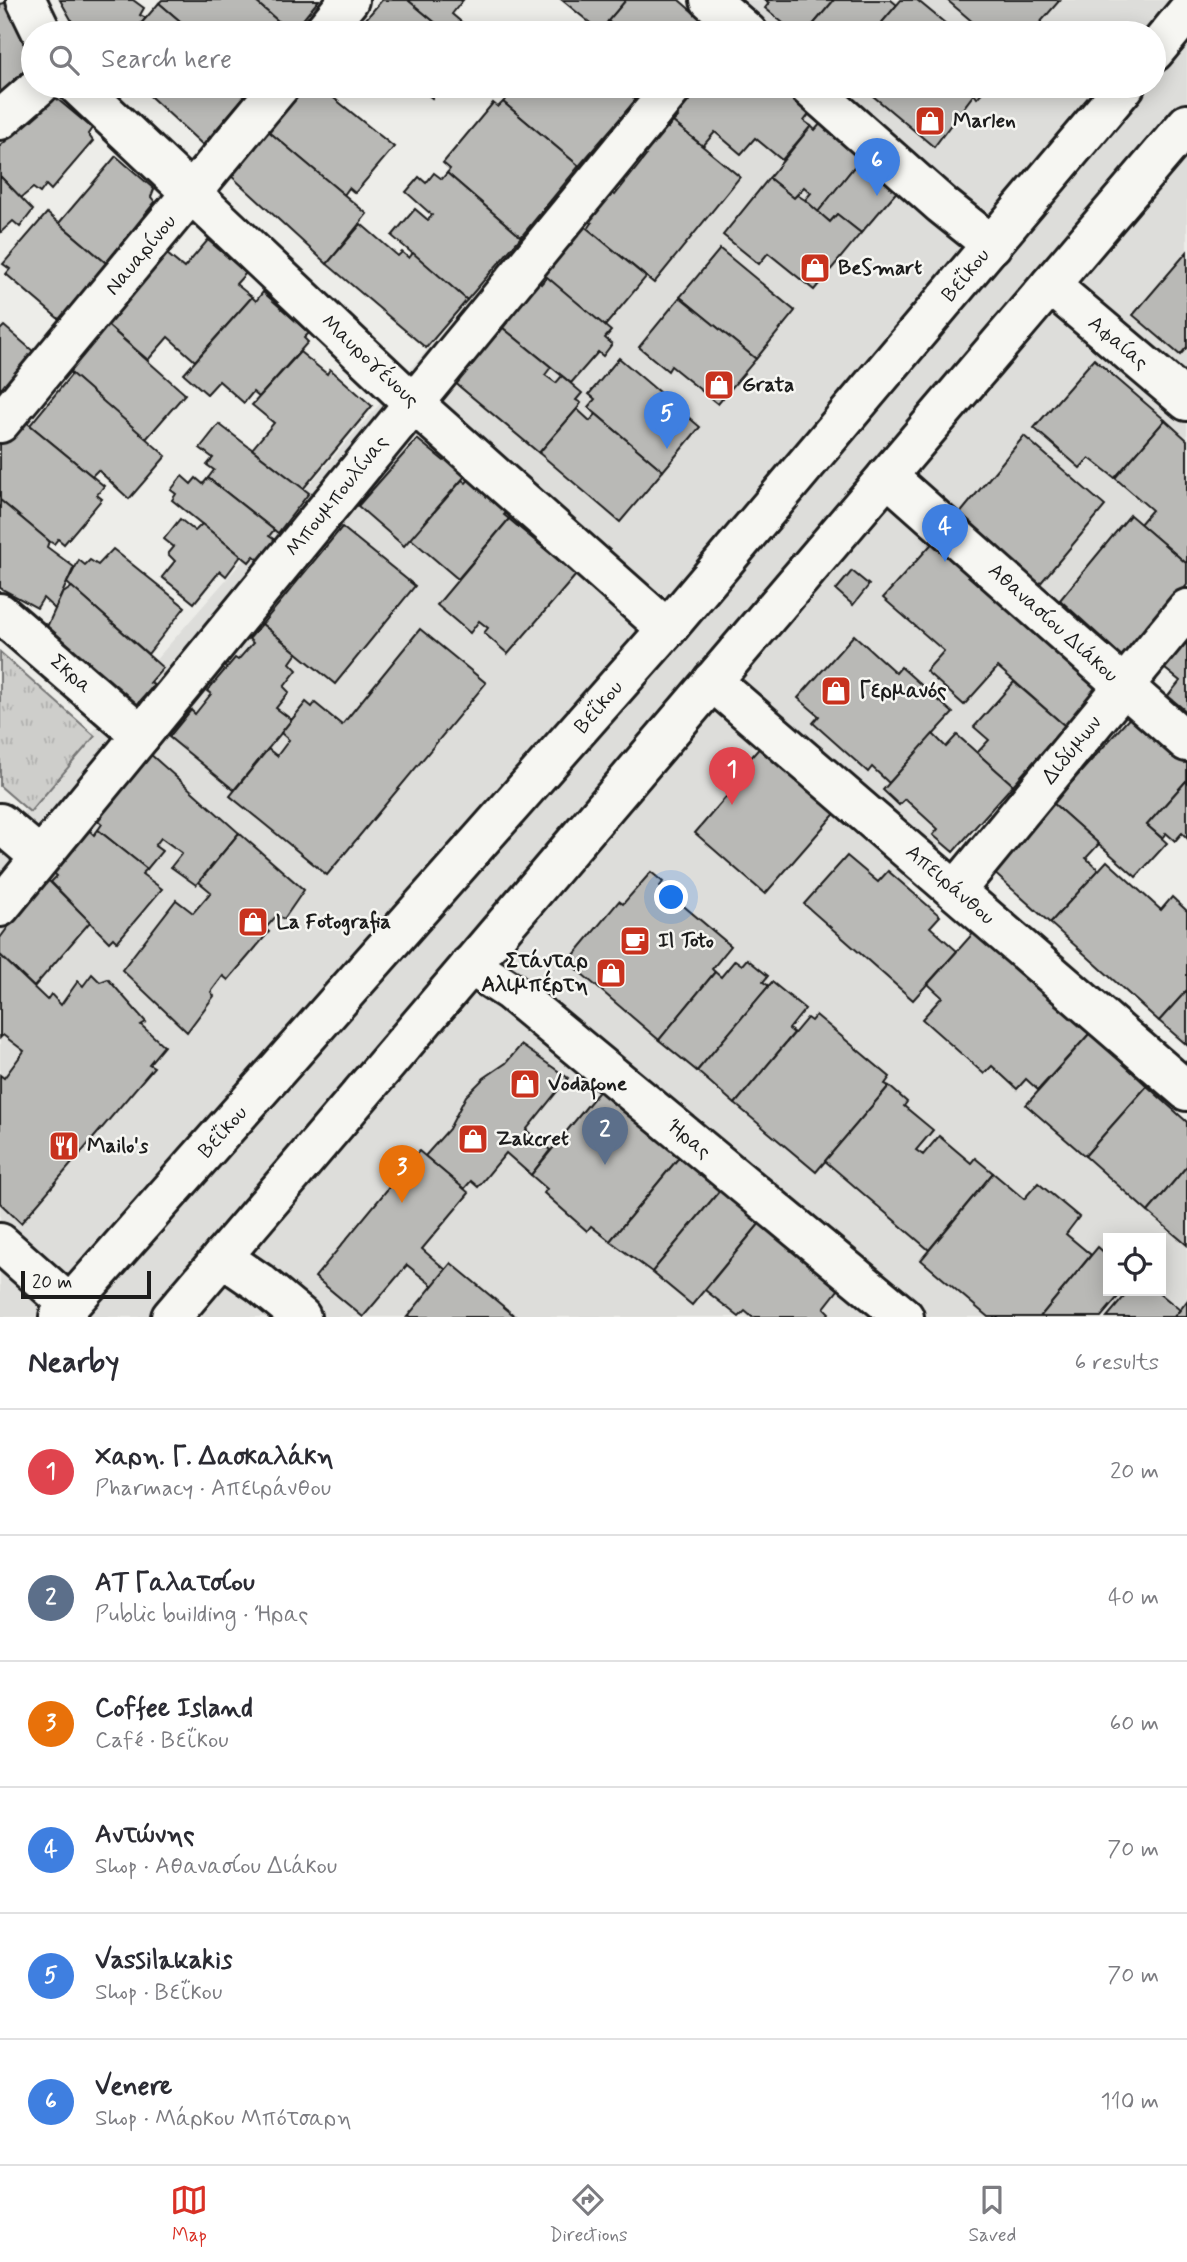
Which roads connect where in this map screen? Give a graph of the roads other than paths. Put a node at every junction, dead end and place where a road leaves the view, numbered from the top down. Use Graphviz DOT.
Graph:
graph roads {
  1 [pos="26,0"];
  2 [pos="349,0"];
  3 [pos="1187,12"];
  4 [pos="36,21"];
  5 [pos="332,21"];
  6 [pos="1166,37"];
  7 [pos="25,98"];
  8 [pos="91,98"];
  9 [pos="269,98"];
  10 [pos="664,98"];
  11 [pos="822,98"];
  12 [pos="1115,98"];
  13 [pos="0,120"];
  14 [pos="1187,124"];
  15 [pos="193,193"];
  16 [pos="992,245"];
  17 [pos="1050,285"];
  18 [pos="1187,401"];
  19 [pos="414,403"];
  20 [pos="0,423"];
  21 [pos="887,476"];
  22 [pos="1187,609"];
  23 [pos="0,613"];
  24 [pos="667,629"];
  25 [pos="712,681"];
  26 [pos="1124,686"];
  27 [pos="141,735"];
  28 [pos="1187,742"];
  29 [pos="0,823"];
  30 [pos="40,857"];
  31 [pos="956,890"];
  32 [pos="0,907"];
  33 [pos="470,965"];
  34 [pos="1187,1091"];
  35 [pos="0,1243"];
  36 [pos="222,1257"];
  37 [pos="65,1311"];
  38 [pos="886,1311"];
  39 [pos="171,1317"];
  40 [pos="301,1317"];
  1 -- 4 [label="street"];
  2 -- 5 [label="street"];
  3 -- 6 [label="street"];
  7 -- 13 [label="street"];
  8 -- 15 [label="street, Μαυρογένους"];
  9 -- 15 [label="street, Ναυαρίνου"];
  10 -- 19 [label="street, Μπουμπουλίνας"];
  11 -- 16 [label="street"];
  12 -- 16 [label="street, Βεΐκου"];
  14 -- 17 [label="street"];
  15 -- 19 [label="street, Μαυρογένους"];
  15 -- 20 [label="street, Ναυαρίνου"];
  16 -- 24 [label="street, Βεΐκου"];
  17 -- 18 [label="street, Αφαίας"];
  17 -- 21 [label="street"];
  19 -- 24 [label="street, Μαυρογένους"];
  19 -- 27 [label="street, Μπουμπουλίνας"];
  21 -- 25 [label="street"];
  21 -- 26 [label="street, Αθανασίου Διάκου"];
  22 -- 26 [label="street, Διδύμων"];
  23 -- 27 [label="street, Σκρα"];
  24 -- 37 [label="street, Βεΐκου"];
  25 -- 31 [label="street, Απειράνθου"];
  25 -- 33 [label="street"];
  26 -- 28 [label="street, Αθανασίου Διάκου"];
  26 -- 31 [label="street, Διδύμων"];
  27 -- 30 [label="street, Μπουμπουλίνας"];
  29 -- 30 [label="street"];
  30 -- 32 [label="street, Μπουμπουλίνας"];
  31 -- 34 [label="street, Απειράνθου"];
  33 -- 36 [label="street"];
  33 -- 38 [label="street, Ήρας"];
  35 -- 37 [label="street"];
  36 -- 39 [label="street"];
  36 -- 40 [label="street"];
}
